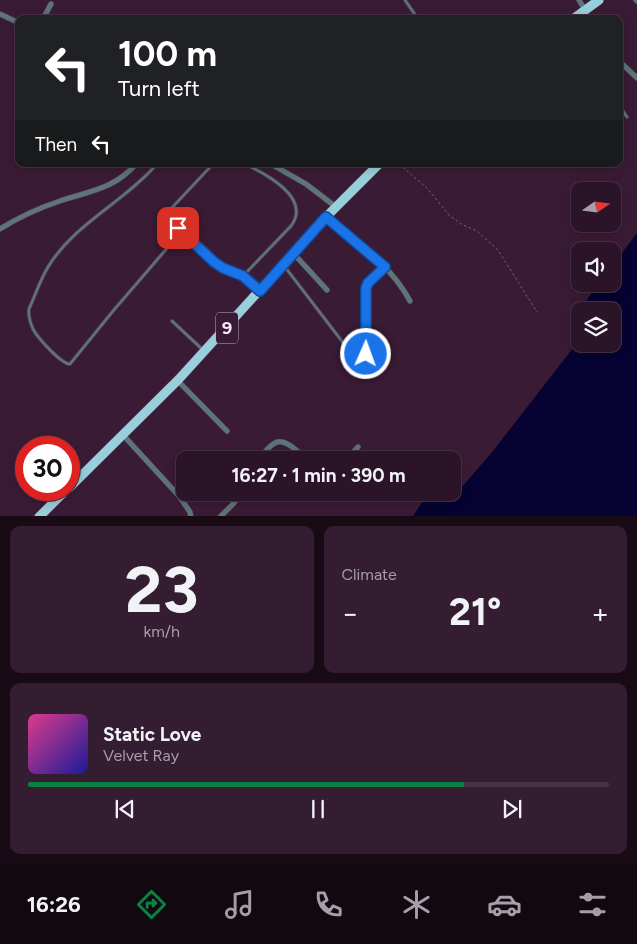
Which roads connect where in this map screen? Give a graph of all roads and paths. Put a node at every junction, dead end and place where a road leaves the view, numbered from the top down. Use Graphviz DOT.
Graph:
graph roads {
  1 [pos="405,0"];
  2 [pos="579,0"];
  3 [pos="599,0"];
  4 [pos="51,4"];
  5 [pos="0,14"];
  6 [pos="45,15"];
  7 [pos="415,15"];
  8 [pos="580,15"];
  9 [pos="15,21"];
  10 [pos="623,65"];
  11 [pos="637,78"];
  12 [pos="623,111"];
  13 [pos="627,117"];
  14 [pos="132,167"];
  15 [pos="154,167"];
  16 [pos="210,167"];
  17 [pos="252,167"];
  18 [pos="276,167"];
  19 [pos="376,167"];
  20 [pos="402,167"];
  21 [pos="336,207"];
  22 [pos="326,217"];
  23 [pos="0,229"];
  24 [pos="175,239"];
  25 [pos="294,254"];
  26 [pos="284,265"];
  27 [pos="385,267"];
  28 [pos="243,276"];
  29 [pos="328,290"];
  30 [pos="260,291"];
  31 [pos="410,301"];
  32 [pos="537,312"];
  33 [pos="172,321"];
  34 [pos="205,352"];
  35 [pos="351,353"];
  36 [pos="366,354"];
  37 [pos="178,381"];
  38 [pos="227,431"];
  39 [pos="123,435"];
  40 [pos="358,447"];
  41 [pos="266,451"];
  42 [pos="298,451"];
  43 [pos="354,451"];
  44 [pos="80,477"];
  45 [pos="55,501"];
  46 [pos="235,501"];
  47 [pos="39,516"];
  48 [pos="191,516"];
  49 [pos="220,516"];
  1 -- 7 [label="lane"];
  2 -- 8 [label="street"];
  3 -- 8 [label="highway"];
  4 -- 6 [label="street"];
  5 -- 9 [label="street"];
  10 -- 11 [label="street"];
  12 -- 13 [label="lane"];
  14 -- 23 [label="street"];
  15 -- 24 [label="lane"];
  16 -- 28 [label="lane"];
  17 -- 28 [label="lane"];
  18 -- 21 [label="street"];
  19 -- 21 [label="highway, 9"];
  20 -- 32 [label="path"];
  21 -- 22 [label="highway, 9"];
  22 -- 25 [label="highway, 9"];
  22 -- 27 [label="street"];
  25 -- 26 [label="highway, 9"];
  25 -- 29 [label="street"];
  26 -- 30 [label="highway, 9"];
  26 -- 35 [label="lane"];
  27 -- 31 [label="street"];
  27 -- 36 [label="street"];
  28 -- 30 [label="lane"];
  30 -- 34 [label="highway, 9"];
  33 -- 34 [label="lane"];
  34 -- 37 [label="highway, 9"];
  37 -- 38 [label="street"];
  37 -- 39 [label="highway, 9"];
  39 -- 44 [label="highway, 9"];
  39 -- 48 [label="street"];
  40 -- 43 [label="street"];
  41 -- 42 [label="street"];
  45 -- 47 [label="highway, 9"];
  46 -- 49 [label="street"];
}
